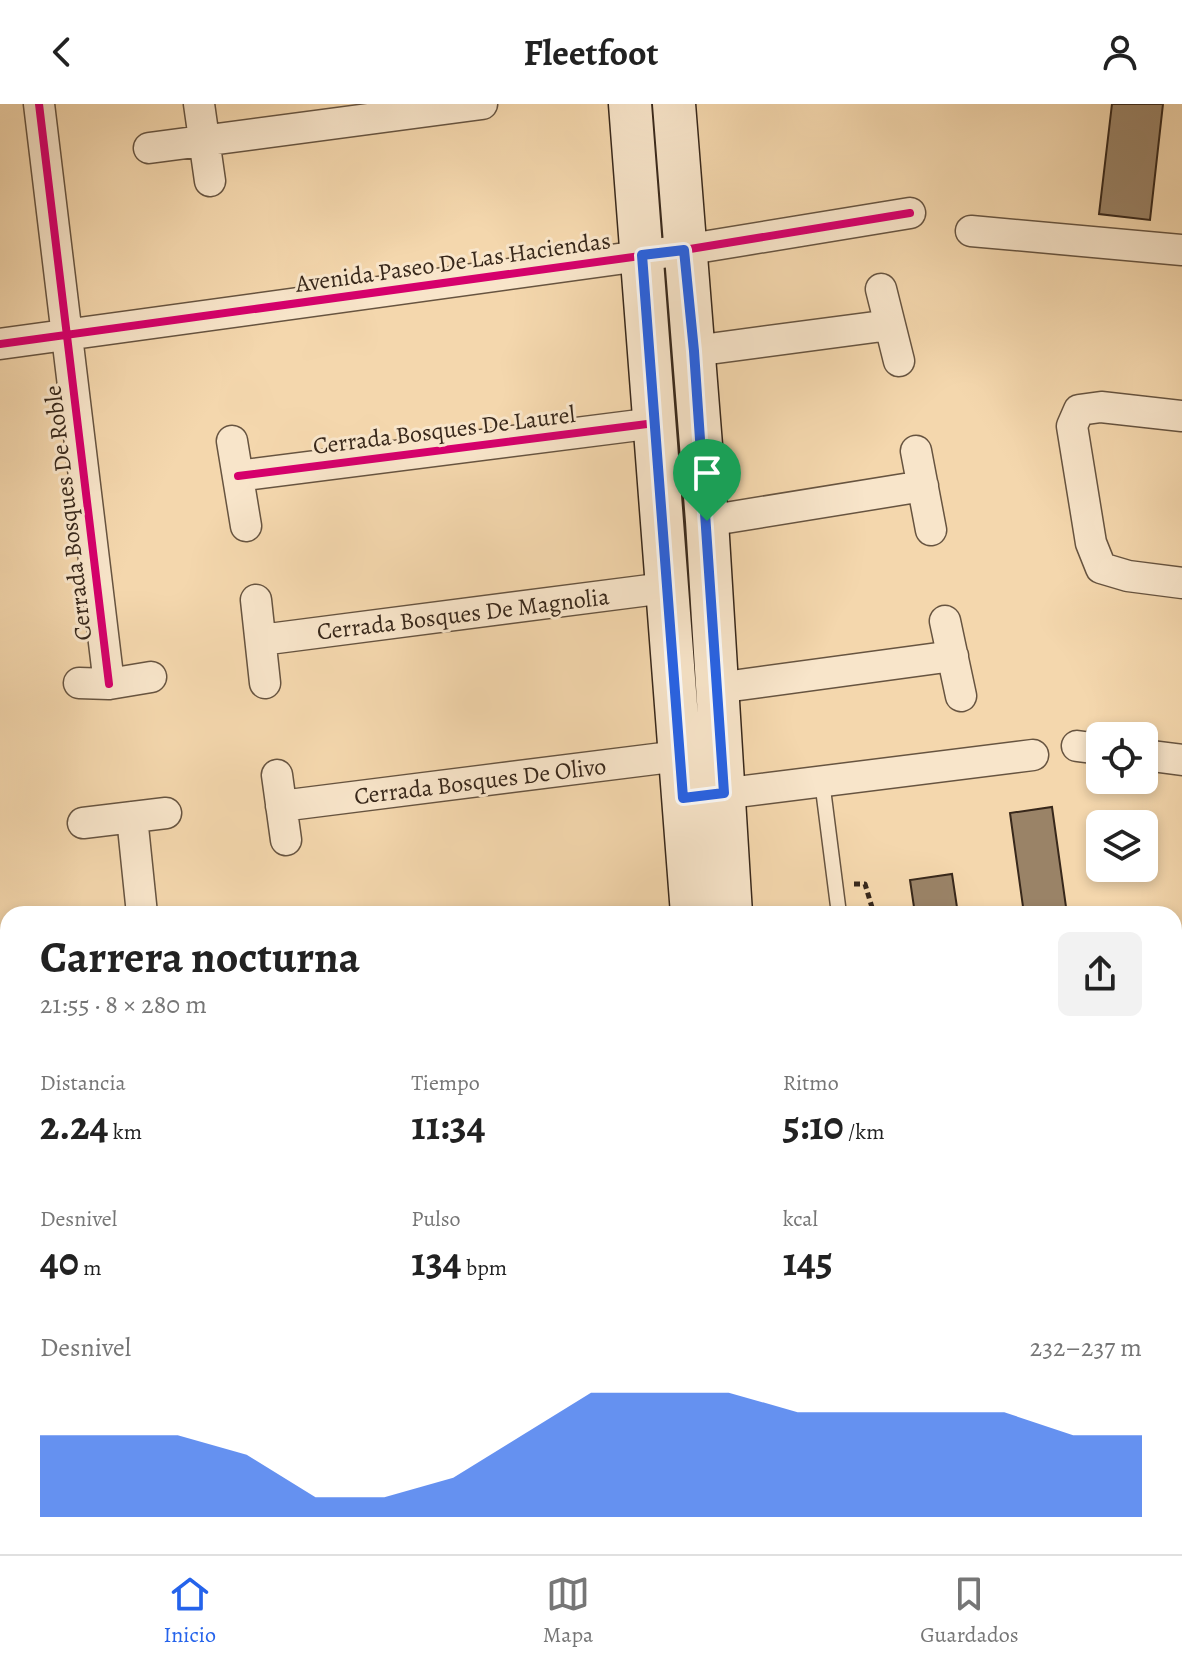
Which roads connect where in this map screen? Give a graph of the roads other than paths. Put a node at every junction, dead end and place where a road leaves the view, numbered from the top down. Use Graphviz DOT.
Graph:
graph roads {
  1 [pos="39,104"];
  2 [pos="199,104"];
  3 [pos="482,104"];
  4 [pos="630,104"];
  5 [pos="674,104"];
  6 [pos="204,143"];
  7 [pos="149,148"];
  8 [pos="210,181"];
  9 [pos="910,213"];
  10 [pos="971,231"];
  11 [pos="684,250"];
  12 [pos="1182,250"];
  13 [pos="642,255"];
  14 [pos="881,289"];
  15 [pos="890,325"];
  16 [pos="66,336"];
  17 [pos="0,344"];
  18 [pos="694,351"];
  19 [pos="899,361"];
  20 [pos="1182,416"];
  21 [pos="655,423"];
  22 [pos="232,441"];
  23 [pos="916,451"];
  24 [pos="238,476"];
  25 [pos="923,486"];
  26 [pos="707,521"];
  27 [pos="246,526"];
  28 [pos="931,530"];
  29 [pos="1182,583"];
  30 [pos="665,588"];
  31 [pos="256,600"];
  32 [pos="945,621"];
  33 [pos="261,640"];
  34 [pos="953,656"];
  35 [pos="151,677"];
  36 [pos="265,683"];
  37 [pos="717,688"];
  38 [pos="961,696"];
  39 [pos="1033,755"];
  40 [pos="679,756"];
  41 [pos="1158,757"];
  42 [pos="1182,760"];
  43 [pos="277,775"];
  44 [pos="822,781"];
  45 [pos="724,793"];
  46 [pos="683,798"];
  47 [pos="281,806"];
  48 [pos="166,813"];
  49 [pos="132,817"];
  50 [pos="83,823"];
  51 [pos="286,840"];
  52 [pos="141,906"];
  53 [pos="691,906"];
  54 [pos="731,906"];
  55 [pos="838,906"];
  1 -- 16 [label="street, Cerrada Bosques De Roble"];
  2 -- 6 [label="street"];
  3 -- 6 [label="street"];
  4 -- 13 [label="main road"];
  5 -- 11 [label="main road"];
  6 -- 7 [label="street"];
  6 -- 8 [label="street"];
  9 -- 11 [label="street, Avenida Paseo De Las Haciendas"];
  10 -- 12 [label="street"];
  11 -- 13 [label="street, Avenida Paseo De Las Haciendas"];
  11 -- 18 [label="main road"];
  13 -- 16 [label="street, Avenida Paseo De Las Haciendas"];
  13 -- 21 [label="main road"];
  14 -- 15 [label="street"];
  15 -- 18 [label="street"];
  15 -- 19 [label="street"];
  16 -- 17 [label="street, Avenida Paseo De Las Haciendas"];
  16 -- 35 [label="street, Cerrada Bosques De Roble"];
  18 -- 26 [label="main road"];
  20 -- 29 [label="street"];
  21 -- 24 [label="street, Cerrada Bosques De Laurel"];
  21 -- 30 [label="main road"];
  22 -- 24 [label="street"];
  23 -- 25 [label="street"];
  24 -- 27 [label="street"];
  25 -- 26 [label="street"];
  25 -- 28 [label="street"];
  26 -- 37 [label="main road"];
  30 -- 33 [label="street, Cerrada Bosques De Magnolia"];
  30 -- 40 [label="main road"];
  31 -- 33 [label="street"];
  32 -- 34 [label="street"];
  33 -- 36 [label="street"];
  34 -- 37 [label="street"];
  34 -- 38 [label="street"];
  37 -- 45 [label="main road"];
  39 -- 44 [label="street"];
  40 -- 46 [label="main road"];
  40 -- 47 [label="street, Cerrada Bosques De Olivo"];
  41 -- 42 [label="street"];
  43 -- 47 [label="street"];
  44 -- 45 [label="street"];
  44 -- 55 [label="lane"];
  45 -- 46 [label="street"];
  45 -- 54 [label="main road"];
  46 -- 53 [label="main road"];
  47 -- 51 [label="street"];
  48 -- 49 [label="street"];
  49 -- 50 [label="street"];
  49 -- 52 [label="street"];
}
